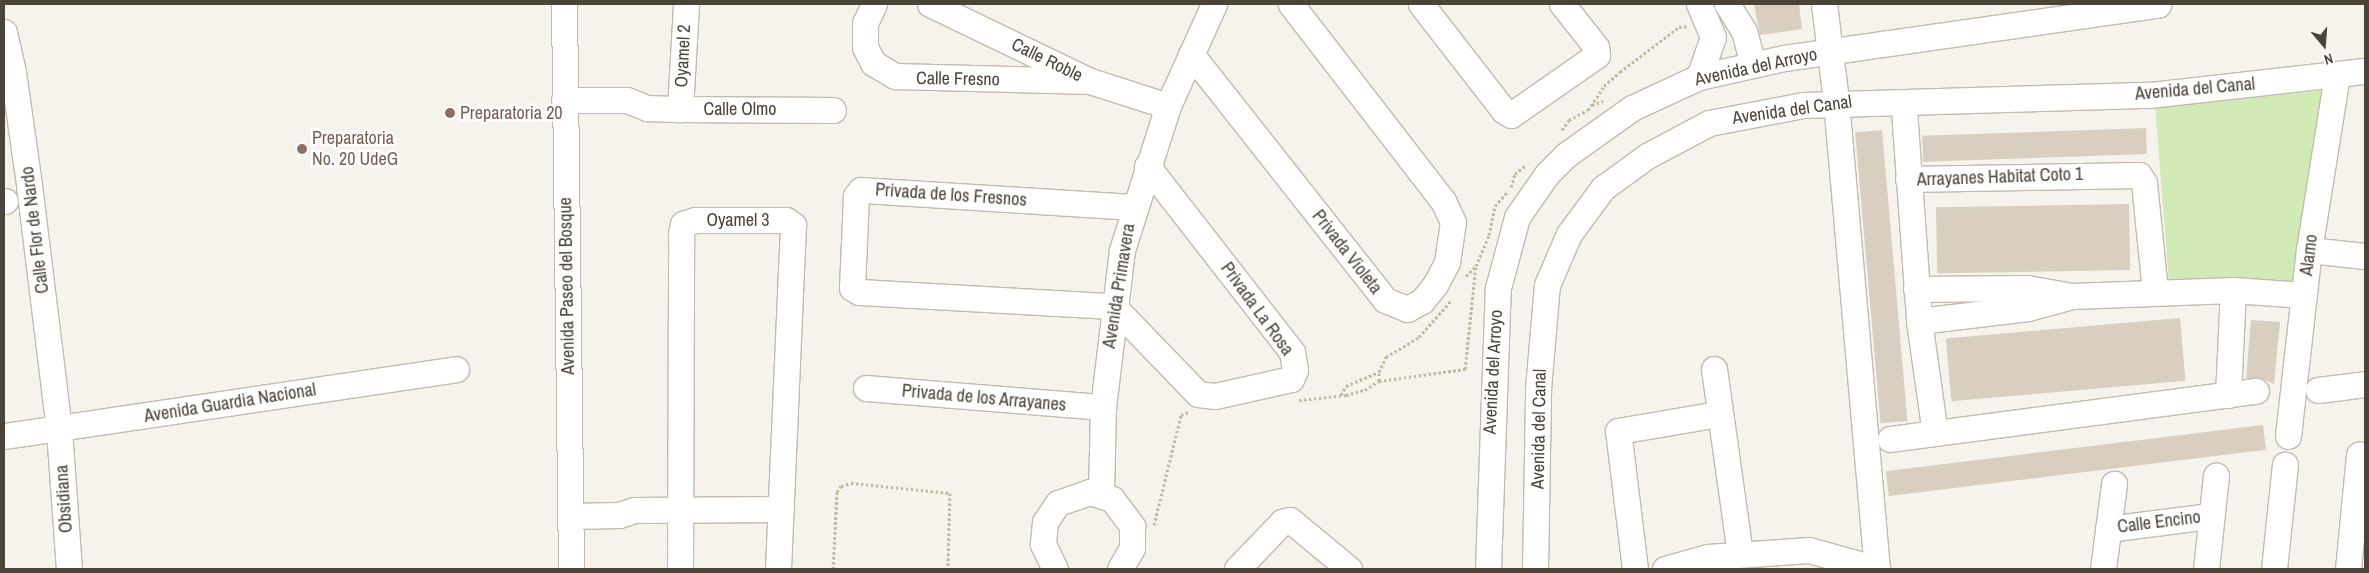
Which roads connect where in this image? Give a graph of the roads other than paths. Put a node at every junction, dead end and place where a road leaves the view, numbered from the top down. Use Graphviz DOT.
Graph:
graph roads {
  1 [pos="564,4"];
  2 [pos="686,4"];
  3 [pos="930,4"];
  4 [pos="1214,4"];
  5 [pos="1291,4"];
  6 [pos="1421,4"];
  7 [pos="1562,4"];
  8 [pos="1699,4"];
  9 [pos="1727,4"];
  10 [pos="1824,4"];
  11 [pos="2158,5"];
  12 [pos="869,13"];
  13 [pos="4,32"];
  14 [pos="1829,52"];
  15 [pos="1191,54"];
  16 [pos="1752,64"];
  17 [pos="2365,71"];
  18 [pos="2337,75"];
  19 [pos="1699,77"];
  20 [pos="1090,81"];
  21 [pos="1836,101"];
  22 [pos="1168,106"];
  23 [pos="564,107"];
  24 [pos="680,109"];
  25 [pos="833,110"];
  26 [pos="1904,110"];
  27 [pos="1147,166"];
  28 [pos="1908,180"];
  29 [pos="1133,207"];
  30 [pos="2309,250"];
  31 [pos="2365,256"];
  32 [pos="1916,289"];
  33 [pos="2233,290"];
  34 [pos="2155,292"];
  35 [pos="2304,294"];
  36 [pos="2072,296"];
  37 [pos="1113,306"];
  38 [pos="1919,321"];
  39 [pos="456,369"];
  40 [pos="1714,369"];
  41 [pos="2365,384"];
  42 [pos="866,388"];
  43 [pos="2318,390"];
  44 [pos="2256,391"];
  45 [pos="2228,395"];
  46 [pos="1102,407"];
  47 [pos="1719,414"];
  48 [pos="59,430"];
  49 [pos="1935,433"];
  50 [pos="4,436"];
  51 [pos="2288,436"];
  52 [pos="1890,439"];
  53 [pos="2359,454"];
  54 [pos="2285,465"];
  55 [pos="2216,476"];
  56 [pos="2114,484"];
  57 [pos="1101,494"];
  58 [pos="2360,507"];
  59 [pos="570,508"];
  60 [pos="679,509"];
  61 [pos="781,509"];
  62 [pos="2210,516"];
  63 [pos="2108,528"];
  64 [pos="1740,553"];
  65 [pos="1808,560"];
  66 [pos="1708,563"];
  67 [pos="69,569"];
  68 [pos="571,569"];
  69 [pos="680,569"];
  70 [pos="778,569"];
  71 [pos="1055,569"];
  72 [pos="1120,569"];
  73 [pos="1237,569"];
  74 [pos="1350,569"];
  75 [pos="1488,569"];
  76 [pos="1535,569"];
  77 [pos="1636,569"];
  78 [pos="1665,569"];
  79 [pos="1877,569"];
  80 [pos="2103,569"];
  81 [pos="2206,569"];
  82 [pos="2274,569"];
  83 [pos="2348,569"];
  1 -- 23 [label="street, Avenida Paseo del Bosque"];
  2 -- 24 [label="street, Oyamel 2"];
  3 -- 20 [label="street, Calle Roble"];
  4 -- 15 [label="street, Avenida Primavera"];
  5 -- 15 [label="street, Privada Violeta"];
  6 -- 7 [label="street"];
  8 -- 19 [label="street"];
  9 -- 16 [label="street"];
  10 -- 14 [label="street"];
  11 -- 14 [label="street, Avenida del Arroyo"];
  12 -- 20 [label="street, Calle Fresno"];
  13 -- 48 [label="street, Calle Flor de Nardo"];
  14 -- 16 [label="street, Avenida del Arroyo"];
  14 -- 21 [label="street"];
  15 -- 22 [label="street, Avenida Primavera"];
  16 -- 19 [label="street, Avenida del Arroyo"];
  17 -- 18 [label="street, Avenida del Canal"];
  18 -- 21 [label="street, Avenida del Canal"];
  18 -- 30 [label="street, Alamo"];
  19 -- 75 [label="street, Avenida del Arroyo"];
  20 -- 22 [label="street, Calle Roble"];
  21 -- 76 [label="street, Avenida del Canal"];
  21 -- 79 [label="street"];
  22 -- 27 [label="street, Avenida Primavera"];
  23 -- 24 [label="street, Calle Olmo"];
  23 -- 59 [label="street, Avenida Paseo del Bosque"];
  24 -- 25 [label="street, Calle Olmo"];
  26 -- 28 [label="street"];
  27 -- 29 [label="street, Avenida Primavera"];
  27 -- 37 [label="street, Privada La Rosa"];
  28 -- 32 [label="street, Arrayanes Habitat Coto 1"];
  28 -- 34 [label="street, Arrayanes Habitat Coto 1"];
  29 -- 37 [label="street, Avenida Primavera"];
  29 -- 37 [label="street, Privada de los Fresnos"];
  30 -- 31 [label="street"];
  30 -- 35 [label="street, Alamo"];
  32 -- 36 [label="street"];
  32 -- 38 [label="street, Arrayanes Habitat Coto 1"];
  33 -- 34 [label="street"];
  33 -- 35 [label="street"];
  33 -- 45 [label="street"];
  34 -- 36 [label="street"];
  35 -- 51 [label="street, Alamo"];
  36 -- 38 [label="street"];
  37 -- 46 [label="street, Avenida Primavera"];
  38 -- 49 [label="street, Arrayanes Habitat Coto 1"];
  39 -- 48 [label="street, Avenida Guardia Nacional"];
  40 -- 47 [label="street"];
  41 -- 43 [label="street"];
  42 -- 46 [label="street, Privada de los Arrayanes"];
  44 -- 45 [label="street"];
  45 -- 49 [label="street"];
  46 -- 57 [label="street, Avenida Primavera"];
  47 -- 64 [label="street"];
  47 -- 77 [label="street"];
  48 -- 50 [label="street, Avenida Guardia Nacional"];
  48 -- 67 [label="street, Obsidiana"];
  49 -- 52 [label="street"];
  53 -- 58 [label="street"];
  54 -- 82 [label="street"];
  55 -- 62 [label="street, Calle Encino"];
  56 -- 63 [label="street, Calle Encino"];
  57 -- 71 [label="street"];
  57 -- 72 [label="street"];
  58 -- 83 [label="street"];
  59 -- 60 [label="street"];
  59 -- 68 [label="street, Avenida Paseo del Bosque"];
  60 -- 61 [label="street"];
  60 -- 61 [label="street, Oyamel 3"];
  60 -- 69 [label="street, Oyamel 3"];
  61 -- 70 [label="street, Oyamel 3"];
  62 -- 63 [label="street, Calle Encino"];
  62 -- 81 [label="street, Calle Encino"];
  63 -- 80 [label="street, Calle Encino"];
  64 -- 65 [label="street"];
  64 -- 66 [label="street"];
  65 -- 79 [label="street"];
  66 -- 78 [label="street"];
  73 -- 74 [label="street"];
}
